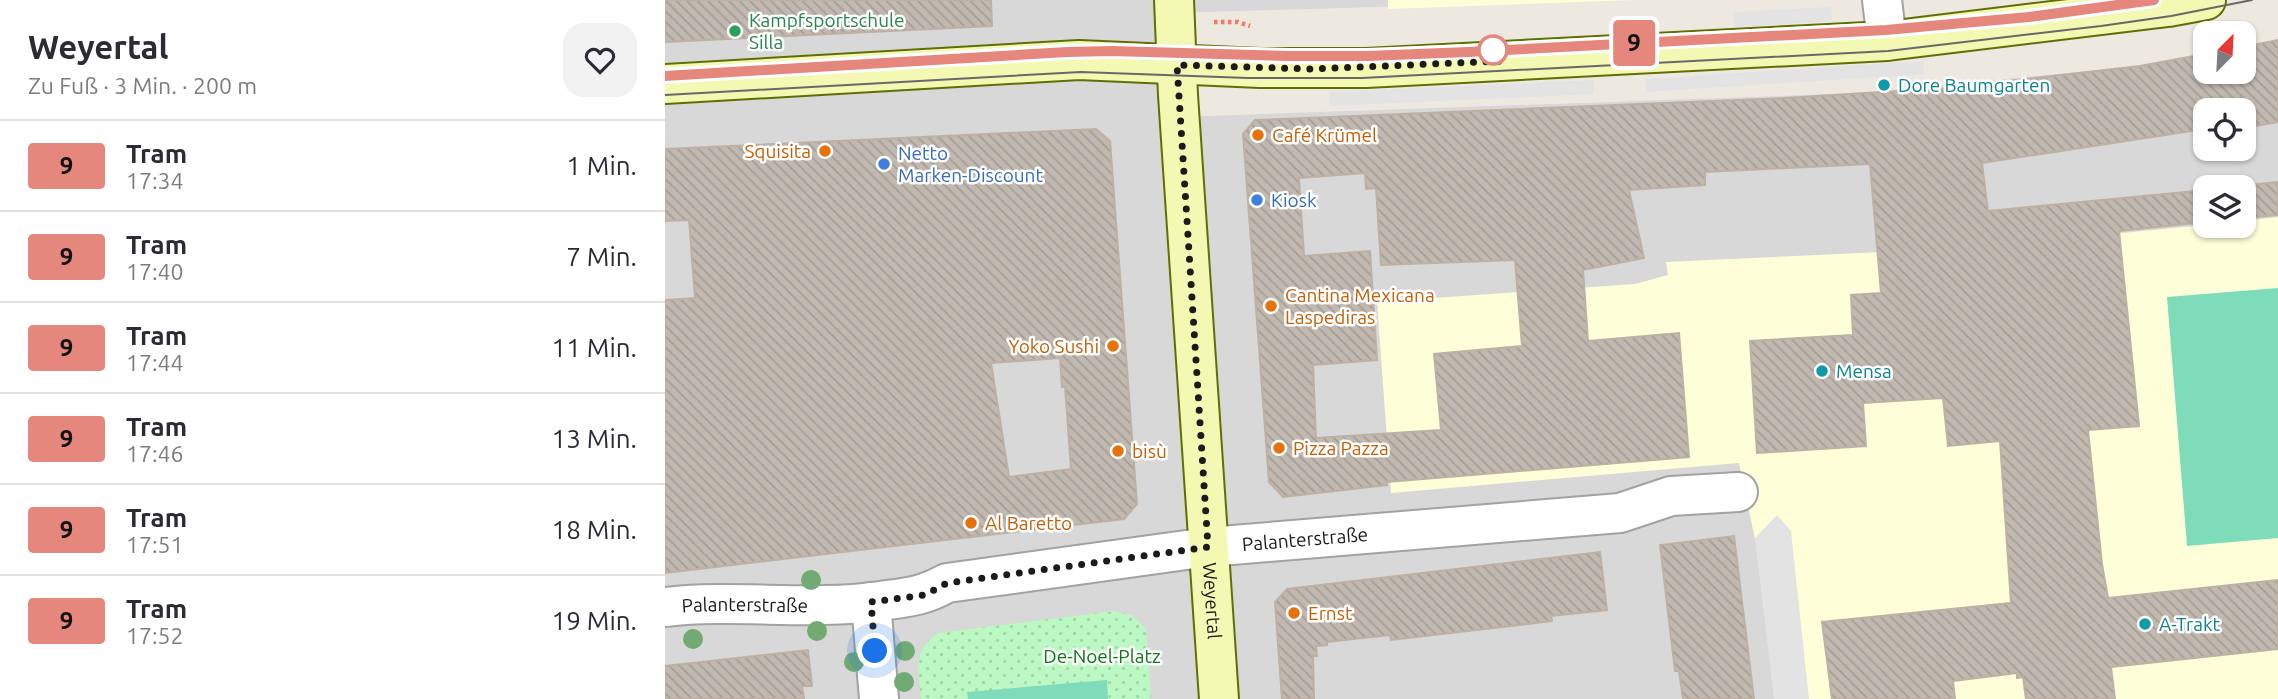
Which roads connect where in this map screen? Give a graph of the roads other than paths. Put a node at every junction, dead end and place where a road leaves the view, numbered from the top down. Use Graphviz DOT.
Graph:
graph roads {
  1 [pos="1174,0"];
  2 [pos="1882,0"];
  3 [pos="2206,0"];
  4 [pos="1887,41"];
  5 [pos="1177,65"];
  6 [pos="665,84"];
  7 [pos="1738,492"];
  8 [pos="1208,547"];
  9 [pos="871,602"];
  10 [pos="665,607"];
  11 [pos="879,699"];
  12 [pos="1219,699"];
  1 -- 5 [label="street, Weyertal"];
  2 -- 4 [label="street"];
  3 -- 4 [label="street"];
  4 -- 5 [label="street"];
  5 -- 6 [label="street"];
  5 -- 8 [label="street, Weyertal"];
  7 -- 8 [label="street, Palanterstraße"];
  8 -- 9 [label="street, Palanterstraße"];
  8 -- 12 [label="street, Weyertal"];
  9 -- 10 [label="street, Palanterstraße"];
  9 -- 11 [label="street"];
}
